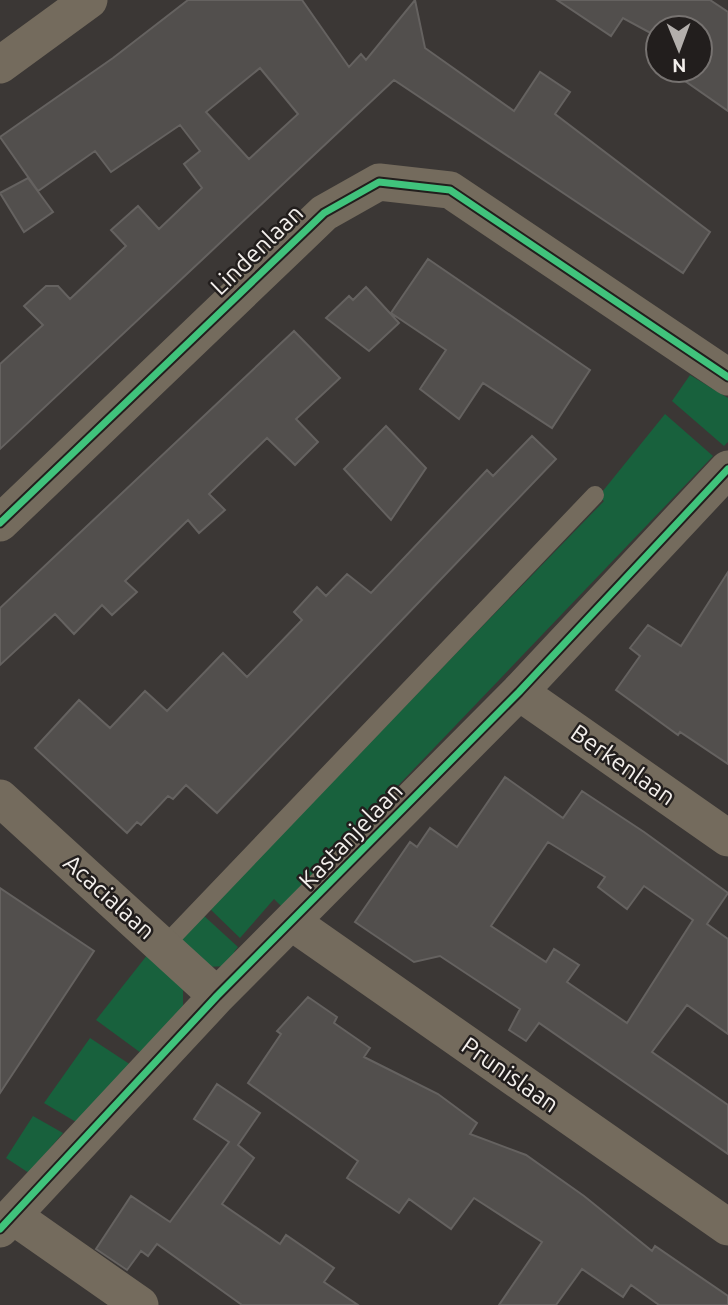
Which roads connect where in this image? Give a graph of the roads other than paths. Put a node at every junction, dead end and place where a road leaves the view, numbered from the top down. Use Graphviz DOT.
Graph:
graph roads {
  1 [pos="89,0"];
  2 [pos="0,65"];
  3 [pos="728,377"];
  4 [pos="728,469"];
  5 [pos="595,495"];
  6 [pos="0,523"];
  7 [pos="519,692"];
  8 [pos="0,798"];
  9 [pos="728,838"];
  10 [pos="293,923"];
  11 [pos="163,946"];
  12 [pos="217,996"];
  13 [pos="6,1223"];
  14 [pos="728,1227"];
  15 [pos="140,1305"];
  1 -- 2 [label="street"];
  3 -- 6 [label="street, Lindenlaan"];
  4 -- 7 [label="street, Kastanjelaan"];
  5 -- 11 [label="lane"];
  7 -- 9 [label="street, Berkenlaan"];
  7 -- 10 [label="street, Kastanjelaan"];
  8 -- 11 [label="street, Acacialaan"];
  10 -- 12 [label="street, Kastanjelaan"];
  10 -- 14 [label="street, Prunislaan"];
  11 -- 12 [label="street, Acacialaan"];
  12 -- 13 [label="street, Kastanjelaan"];
  13 -- 15 [label="street"];
}
